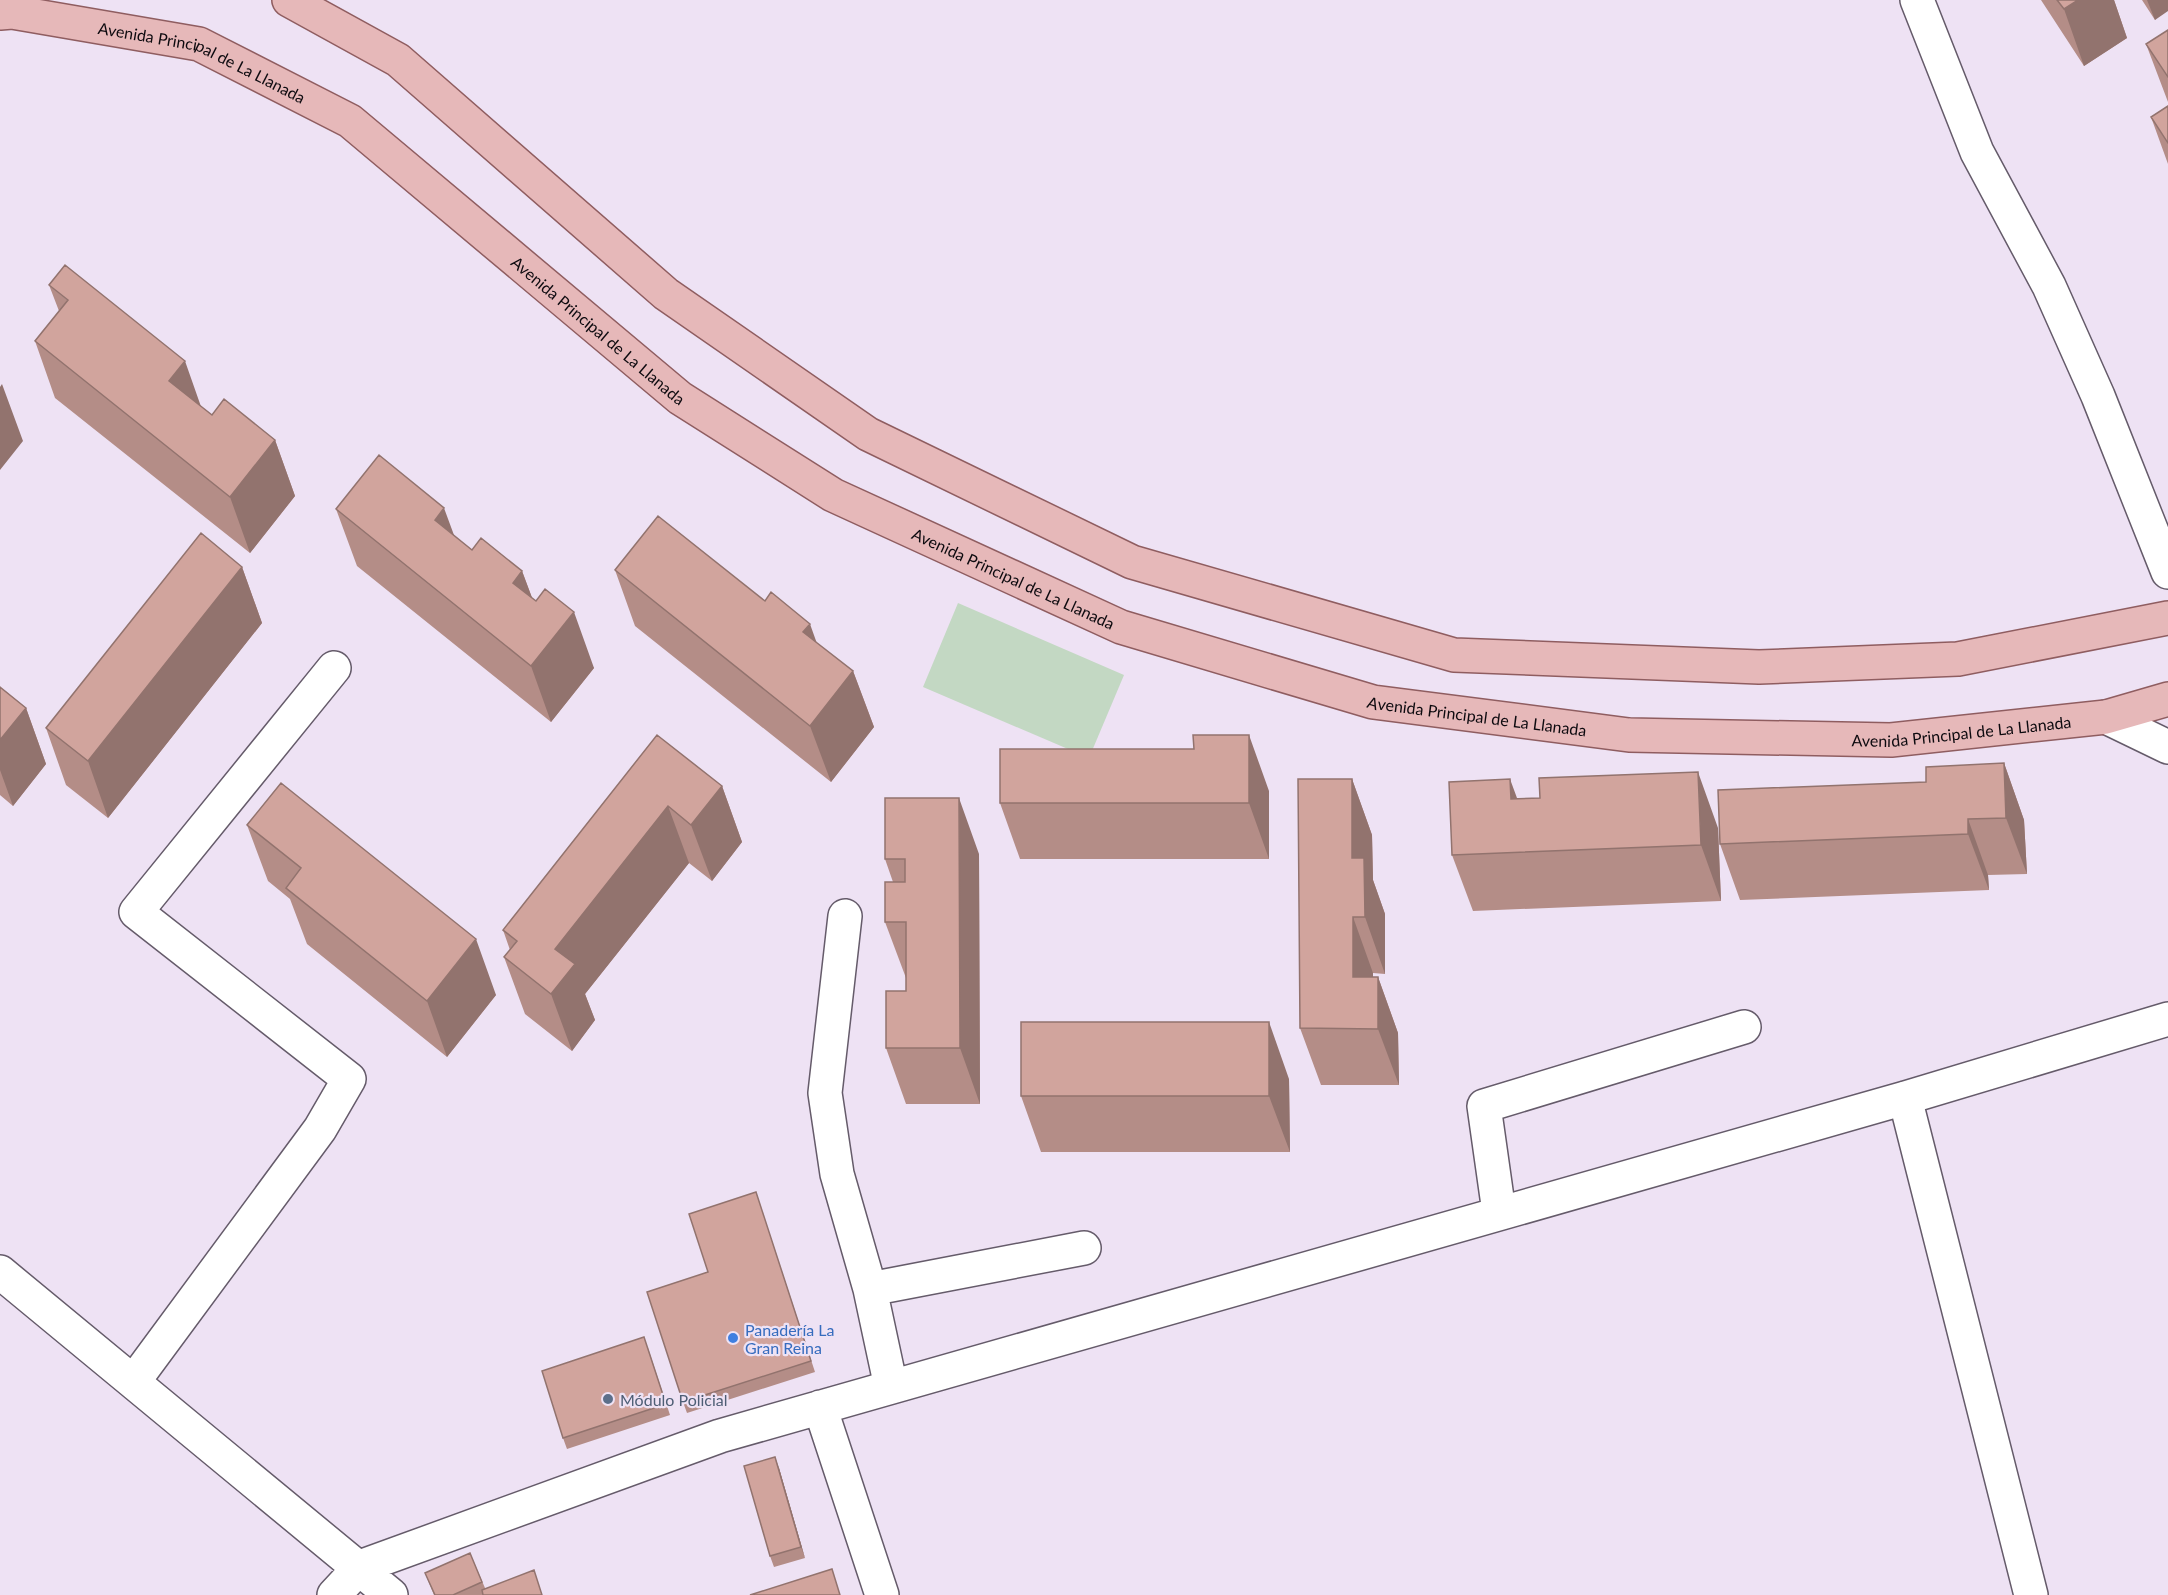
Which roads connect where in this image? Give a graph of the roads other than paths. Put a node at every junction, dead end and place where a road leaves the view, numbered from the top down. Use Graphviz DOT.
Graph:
graph roads {
  1 [pos="289,0"];
  2 [pos="1917,0"];
  3 [pos="4,15"];
  4 [pos="2168,572"];
  5 [pos="2168,618"];
  6 [pos="334,668"];
  7 [pos="2168,699"];
  8 [pos="2106,717"];
  9 [pos="2168,747"];
  10 [pos="845,916"];
  11 [pos="2168,1019"];
  12 [pos="1744,1027"];
  13 [pos="1905,1098"];
  14 [pos="1499,1212"];
  15 [pos="1083,1248"];
  16 [pos="0,1272"];
  17 [pos="870,1289"];
  18 [pos="134,1382"];
  19 [pos="891,1387"];
  20 [pos="820,1407"];
  21 [pos="360,1567"];
  22 [pos="334,1595"];
  23 [pos="391,1595"];
  24 [pos="882,1595"];
  25 [pos="2031,1595"];
  1 -- 5 [label="main road"];
  2 -- 4 [label="street"];
  3 -- 8 [label="main road, Avenida Principal de La Llanada"];
  6 -- 18 [label="street"];
  7 -- 8 [label="main road, Avenida Principal de La Llanada"];
  8 -- 9 [label="street"];
  10 -- 17 [label="street"];
  11 -- 13 [label="street"];
  12 -- 14 [label="street"];
  13 -- 14 [label="street"];
  13 -- 25 [label="street"];
  14 -- 19 [label="street"];
  15 -- 17 [label="street"];
  16 -- 18 [label="street"];
  17 -- 19 [label="street"];
  18 -- 21 [label="street"];
  19 -- 20 [label="street"];
  20 -- 21 [label="street"];
  20 -- 24 [label="street"];
  21 -- 22 [label="street"];
  21 -- 23 [label="street"];
}
